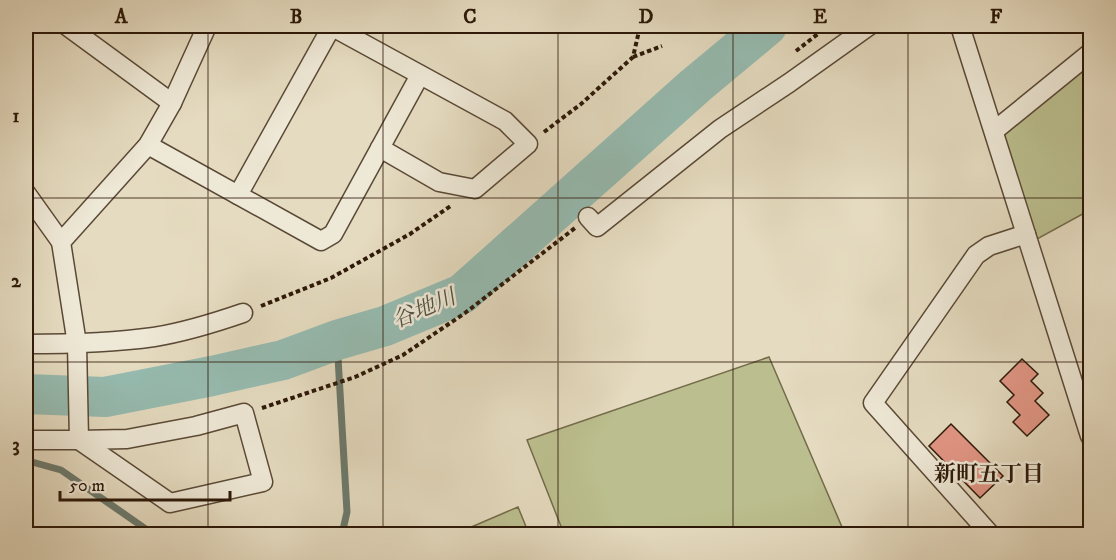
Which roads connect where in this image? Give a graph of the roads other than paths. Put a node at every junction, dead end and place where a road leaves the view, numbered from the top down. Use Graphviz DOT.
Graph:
graph roads {
  1 [pos="67,26"];
  2 [pos="207,26"];
  3 [pos="331,26"];
  4 [pos="869,26"];
  5 [pos="960,26"];
  6 [pos="1088,61"];
  7 [pos="420,75"];
  8 [pos="172,103"];
  9 [pos="994,131"];
  10 [pos="148,145"];
  11 [pos="380,148"];
  12 [pos="26,193"];
  13 [pos="238,195"];
  14 [pos="588,218"];
  15 [pos="1026,234"];
  16 [pos="61,242"];
  17 [pos="243,313"];
  18 [pos="26,344"];
  19 [pos="77,351"];
  20 [pos="78,436"];
  21 [pos="1090,436"];
  22 [pos="26,440"];
  23 [pos="990,534"];
  1 -- 8 [label="street"];
  2 -- 8 [label="street"];
  3 -- 7 [label="street"];
  3 -- 13 [label="street"];
  4 -- 14 [label="street"];
  5 -- 9 [label="street"];
  6 -- 9 [label="street"];
  7 -- 11 [label="street"];
  7 -- 11 [label="street"];
  8 -- 10 [label="street"];
  9 -- 15 [label="street"];
  10 -- 13 [label="street"];
  10 -- 16 [label="street"];
  11 -- 13 [label="street"];
  12 -- 16 [label="street"];
  15 -- 21 [label="street"];
  15 -- 23 [label="street"];
  16 -- 19 [label="street"];
  17 -- 19 [label="street"];
  18 -- 19 [label="street"];
  19 -- 20 [label="street"];
  20 -- 20 [label="street"];
  20 -- 22 [label="street"];
}
